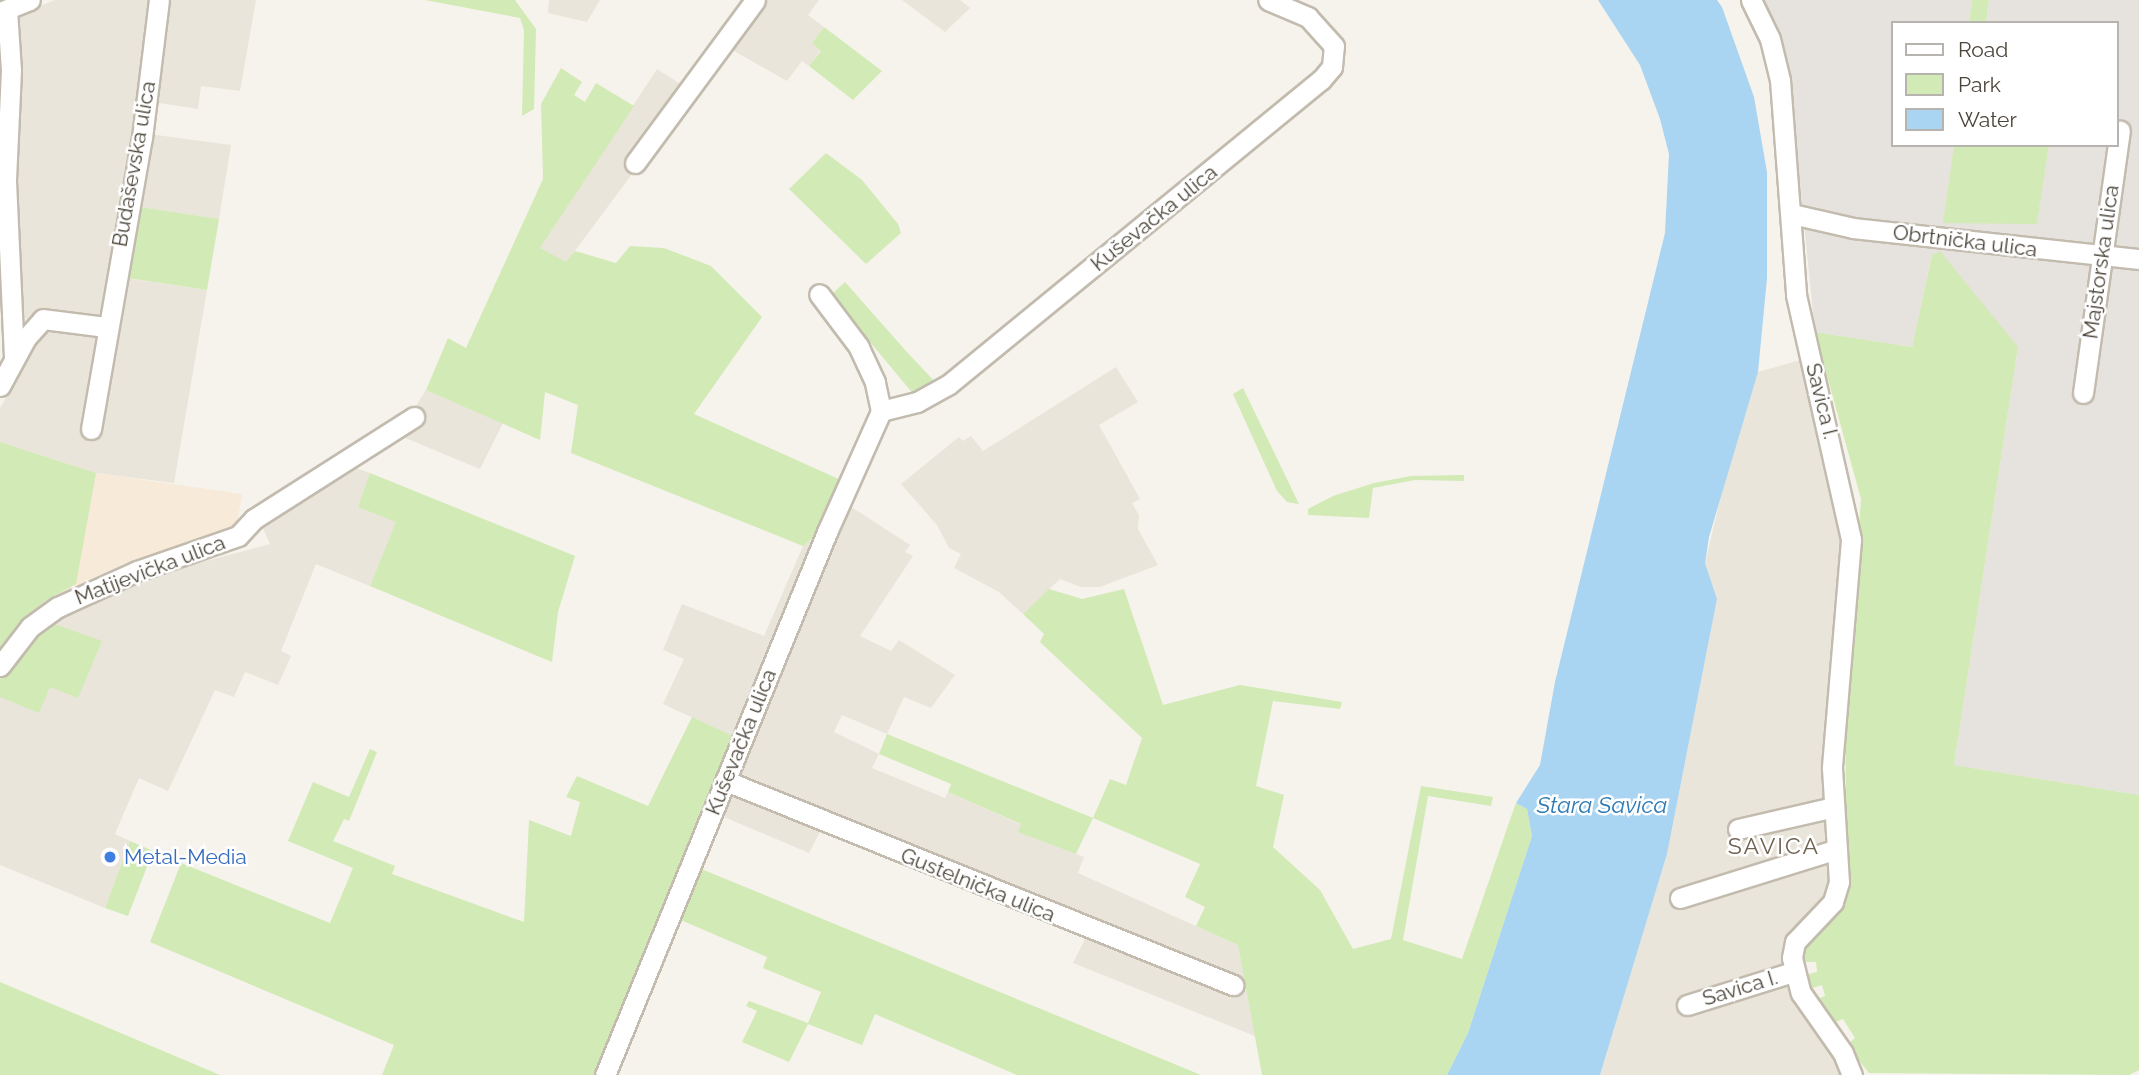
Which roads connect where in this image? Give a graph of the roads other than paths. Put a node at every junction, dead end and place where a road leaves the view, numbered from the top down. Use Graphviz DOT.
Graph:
graph roads {
  1 [pos="30,0"];
  2 [pos="159,0"];
  3 [pos="755,0"];
  4 [pos="1268,0"];
  5 [pos="1751,0"];
  6 [pos="3,11"];
  7 [pos="2120,131"];
  8 [pos="2118,146"];
  9 [pos="2118,147"];
  10 [pos="635,163"];
  11 [pos="1792,214"];
  12 [pos="2103,255"];
  13 [pos="2139,259"];
  14 [pos="819,293"];
  15 [pos="106,327"];
  16 [pos="15,359"];
  17 [pos="0,386"];
  18 [pos="2083,393"];
  19 [pos="881,411"];
  20 [pos="414,417"];
  21 [pos="91,429"];
  22 [pos="0,666"];
  23 [pos="726,781"];
  24 [pos="1834,807"];
  25 [pos="1738,829"];
  26 [pos="1837,849"];
  27 [pos="1680,898"];
  28 [pos="1793,972"];
  29 [pos="1233,985"];
  30 [pos="1687,1005"];
  31 [pos="605,1075"];
  32 [pos="1852,1075"];
  1 -- 6 [label="street"];
  2 -- 15 [label="street, Budaševska ulica"];
  3 -- 10 [label="street"];
  4 -- 19 [label="street, Kuševačka ulica"];
  5 -- 11 [label="street, Savica I."];
  6 -- 16 [label="street"];
  7 -- 8 [label="street, Majstorska ulica"];
  9 -- 12 [label="street, Majstorska ulica"];
  11 -- 12 [label="street, Obrtnička ulica"];
  11 -- 24 [label="street, Savica I."];
  12 -- 13 [label="street, Obrtnička ulica"];
  12 -- 18 [label="street, Majstorska ulica"];
  14 -- 19 [label="street"];
  15 -- 16 [label="street"];
  15 -- 21 [label="street, Budaševska ulica"];
  16 -- 17 [label="street"];
  19 -- 23 [label="street, Kuševačka ulica"];
  20 -- 22 [label="street, Matijevička ulica"];
  23 -- 29 [label="street, Gustelnička ulica"];
  23 -- 31 [label="street, Kuševačka ulica"];
  24 -- 25 [label="street"];
  24 -- 26 [label="street, Savica I."];
  26 -- 27 [label="street"];
  26 -- 28 [label="street, Savica I."];
  28 -- 30 [label="street, Savica I."];
  28 -- 32 [label="street, Savica I."];
}
